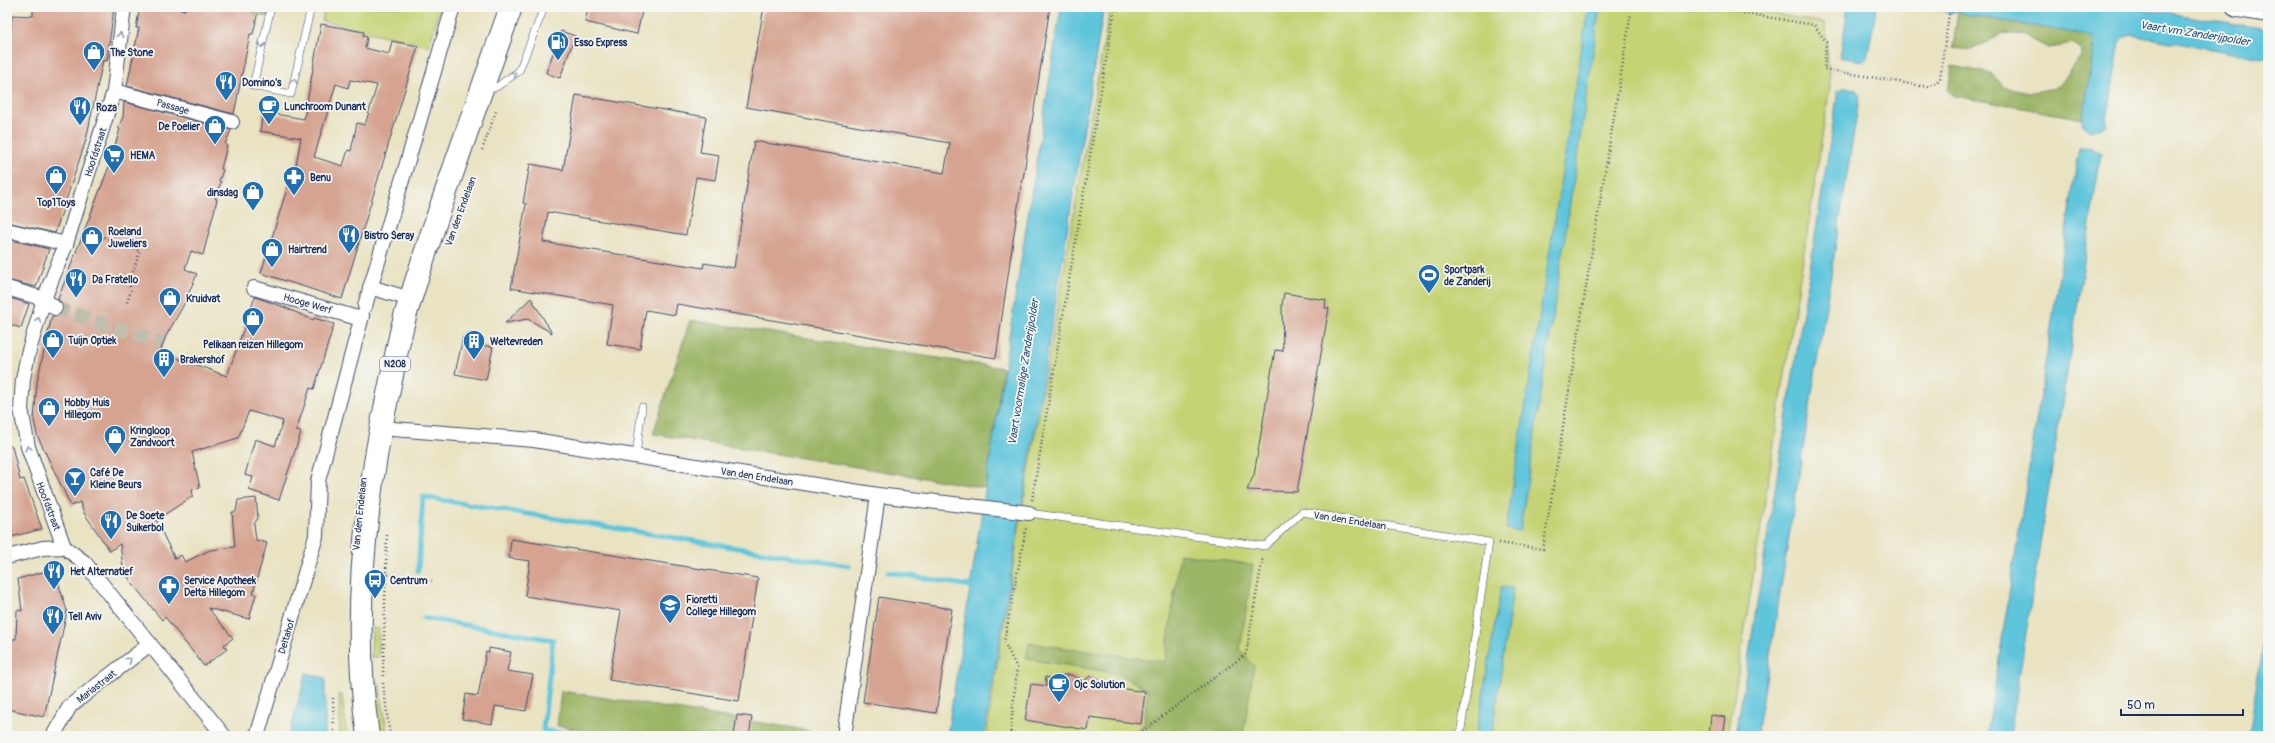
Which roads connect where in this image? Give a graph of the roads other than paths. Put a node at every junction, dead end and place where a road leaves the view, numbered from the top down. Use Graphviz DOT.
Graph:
graph roads {
  1 [pos="124,7"];
  2 [pos="271,7"];
  3 [pos="311,7"];
  4 [pos="453,7"];
  5 [pos="500,7"];
  6 [pos="511,7"];
  7 [pos="536,7"];
  8 [pos="2237,7"];
  9 [pos="2268,12"];
  10 [pos="489,89"];
  11 [pos="114,90"];
  12 [pos="232,122"];
  13 [pos="7,230"];
  14 [pos="66,244"];
  15 [pos="370,287"];
  16 [pos="7,288"];
  17 [pos="254,288"];
  18 [pos="400,296"];
  19 [pos="49,304"];
  20 [pos="363,314"];
  21 [pos="642,407"];
  22 [pos="380,428"];
  23 [pos="636,456"];
  24 [pos="878,495"];
  25 [pos="1029,513"];
  26 [pos="64,547"];
  27 [pos="7,557"];
  28 [pos="150,644"];
  29 [pos="844,731"];
  30 [pos="53,736"];
  31 [pos="224,736"];
  32 [pos="255,736"];
  33 [pos="352,736"];
  34 [pos="368,736"];
  35 [pos="1460,736"];
  11 -- 1 [label="street, Hoofdstraat, one-way"];
  2 -- 3 [label="lane, one-way"];
  4 -- 15 [label="street"];
  5 -- 18 [label="main road, Van den Endelaan / N208"];
  6 -- 10 [label="main road, Van den Endelaan / N208"];
  10 -- 7 [label="lane, one-way"];
  8 -- 9 [label="main road"];
  10 -- 22 [label="main road, Van den Endelaan / N208"];
  11 -- 12 [label="street, Passage"];
  11 -- 14 [label="street, Hoofdstraat"];
  13 -- 14 [label="street"];
  14 -- 19 [label="street, Hoofdstraat"];
  15 -- 18 [label="street"];
  15 -- 20 [label="street"];
  16 -- 19 [label="street"];
  17 -- 20 [label="street, Hooge Werf"];
  18 -- 33 [label="main road, Van den Endelaan / N208"];
  26 -- 19 [label="street, Hoofdstraat, one-way"];
  20 -- 32 [label="street, Deltahof"];
  21 -- 23 [label="lane"];
  22 -- 23 [label="street, Van den Endelaan"];
  22 -- 34 [label="main road, Van den Endelaan / N208"];
  23 -- 24 [label="street, Van den Endelaan"];
  24 -- 25 [label="street, Van den Endelaan"];
  24 -- 29 [label="street"];
  25 -- 35 [label="lane, Van den Endelaan"];
  26 -- 27 [label="street"];
  26 -- 28 [label="street"];
  30 -- 28 [label="street, Mariastraat, one-way"];
  28 -- 31 [label="street"];
}
